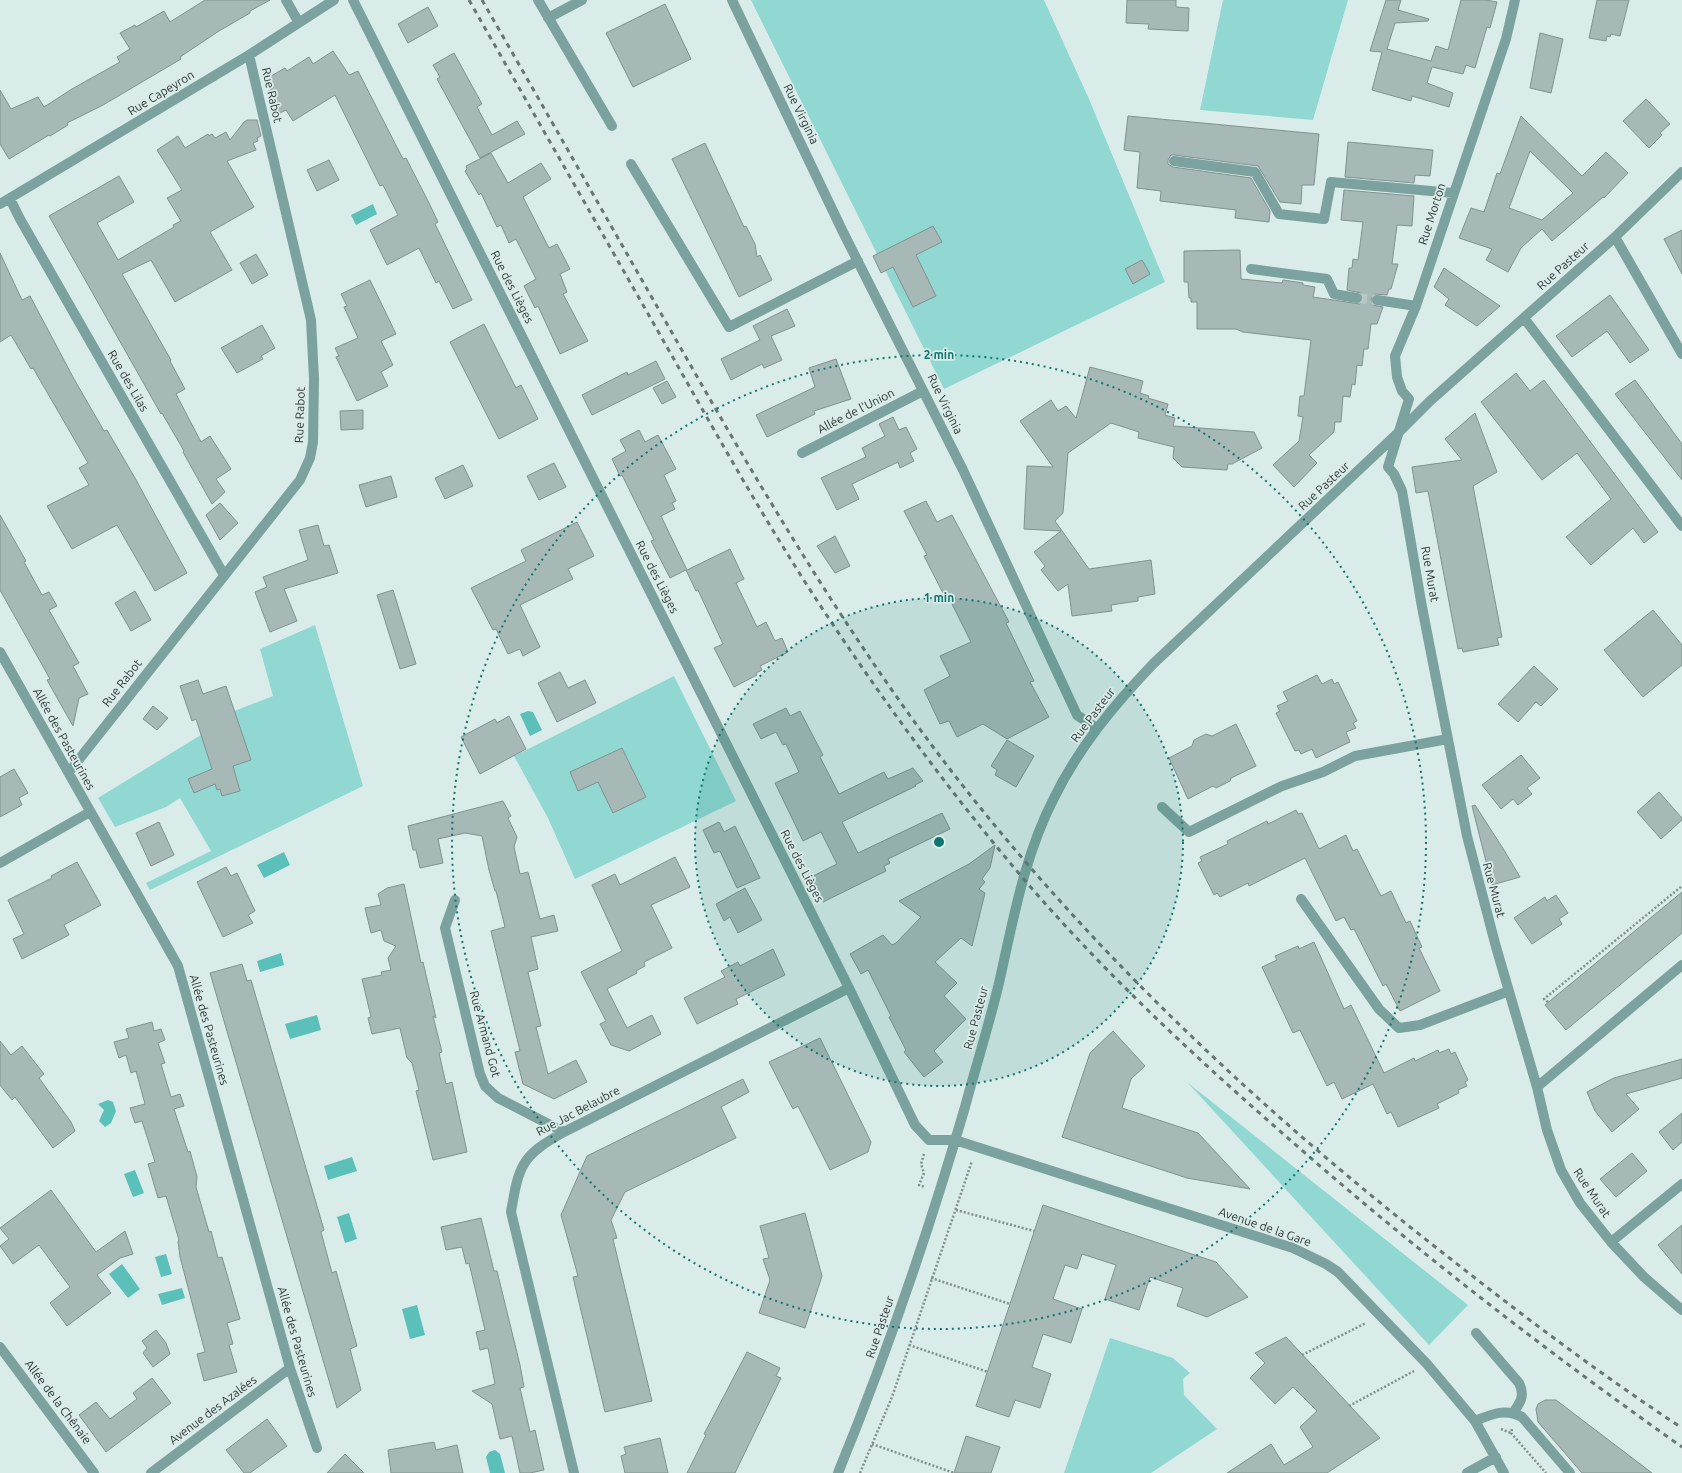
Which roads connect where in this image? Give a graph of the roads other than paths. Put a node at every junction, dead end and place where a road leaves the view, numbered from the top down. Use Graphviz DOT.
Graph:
graph roads {
  1 [pos="286,0"];
  2 [pos="334,0"];
  3 [pos="353,0"];
  4 [pos="538,0"];
  5 [pos="582,0"];
  6 [pos="732,0"];
  7 [pos="1512,1"];
  8 [pos="548,18"];
  9 [pos="299,23"];
  10 [pos="249,55"];
  11 [pos="612,126"];
  12 [pos="1174,161"];
  13 [pos="630,164"];
  14 [pos="1682,172"];
  15 [pos="1453,193"];
  16 [pos="10,199"];
  17 [pos="0,204"];
  18 [pos="1615,237"];
  19 [pos="858,261"];
  20 [pos="1251,269"];
  21 [pos="1357,298"];
  22 [pos="1377,300"];
  23 [pos="1416,306"];
  24 [pos="1524,318"];
  25 [pos="1682,354"];
  26 [pos="923,391"];
  27 [pos="1398,434"];
  28 [pos="802,453"];
  29 [pos="1682,526"];
  30 [pos="224,575"];
  31 [pos="0,652"];
  32 [pos="1096,728"];
  33 [pos="1448,738"];
  34 [pos="69,772"];
  35 [pos="1162,807"];
  36 [pos="90,812"];
  37 [pos="0,863"];
  38 [pos="1301,899"];
  39 [pos="455,900"];
  40 [pos="1682,965"];
  41 [pos="848,988"];
  42 [pos="1509,991"];
  43 [pos="1537,1087"];
  44 [pos="564,1132"];
  45 [pos="955,1140"];
  46 [pos="1682,1184"];
  47 [pos="1611,1242"];
  48 [pos="1682,1310"];
  49 [pos="1476,1333"];
  50 [pos="0,1347"];
  51 [pos="290,1368"];
  52 [pos="1513,1413"];
  53 [pos="1475,1421"];
  54 [pos="317,1448"];
  55 [pos="1496,1457"];
  56 [pos="94,1473"];
  57 [pos="151,1473"];
  58 [pos="574,1473"];
  59 [pos="838,1473"];
  60 [pos="1468,1473"];
  61 [pos="1504,1473"];
  62 [pos="1570,1473"];
  1 -- 9 [label="street"];
  2 -- 9 [label="street, Rue Capeyron"];
  3 -- 41 [label="street, Rue des Lièges"];
  4 -- 8 [label="street"];
  5 -- 8 [label="street"];
  6 -- 19 [label="street, Rue Virginia"];
  7 -- 15 [label="street, Rue Morton"];
  8 -- 11 [label="street"];
  9 -- 10 [label="street, Rue Capeyron"];
  10 -- 16 [label="street, Rue Capeyron"];
  10 -- 30 [label="street, Rue Rabot"];
  12 -- 15 [label="street"];
  13 -- 19 [label="street"];
  14 -- 18 [label="street, Rue Pasteur"];
  15 -- 23 [label="street, Rue Morton"];
  16 -- 17 [label="street, Rue Capeyron"];
  16 -- 30 [label="street, Rue des Lilas"];
  18 -- 24 [label="street, Rue Pasteur"];
  18 -- 25 [label="street"];
  19 -- 26 [label="street, Rue Virginia"];
  20 -- 21 [label="street"];
  22 -- 23 [label="street"];
  23 -- 27 [label="street, Rue Morton"];
  24 -- 27 [label="street, Rue Pasteur"];
  24 -- 29 [label="street"];
  26 -- 28 [label="street, Allée de l'Union"];
  26 -- 32 [label="street, Rue Virginia"];
  27 -- 32 [label="street, Rue Pasteur"];
  27 -- 33 [label="street, Rue Murat"];
  30 -- 34 [label="street, Rue Rabot"];
  31 -- 34 [label="street, Allée des Pasteurines"];
  32 -- 45 [label="street, Rue Pasteur"];
  33 -- 35 [label="street"];
  33 -- 42 [label="street, Rue Murat"];
  34 -- 36 [label="street, Allée des Pasteurines"];
  36 -- 37 [label="street"];
  36 -- 51 [label="street, Allée des Pasteurines"];
  38 -- 42 [label="street"];
  39 -- 44 [label="street, Rue Armand Got"];
  40 -- 43 [label="street"];
  41 -- 44 [label="street, Rue Jac Belaubre"];
  41 -- 45 [label="street, Rue des Lièges"];
  42 -- 43 [label="street, Rue Murat"];
  43 -- 47 [label="street, Rue Murat"];
  44 -- 58 [label="street, Rue Jac Belaubre"];
  45 -- 53 [label="street, Avenue de la Gare"];
  45 -- 59 [label="street, Rue Pasteur"];
  46 -- 47 [label="street"];
  47 -- 48 [label="street, Rue Murat"];
  49 -- 52 [label="street"];
  50 -- 56 [label="street, Allée de la Chênaie"];
  51 -- 54 [label="street, Allée des Pasteurines"];
  51 -- 57 [label="street, Avenue des Azalées"];
  52 -- 53 [label="street"];
  52 -- 62 [label="street"];
  53 -- 55 [label="street, Avenue de la Gare"];
  55 -- 60 [label="street"];
  55 -- 61 [label="street, Avenue de la Gare"];
}
